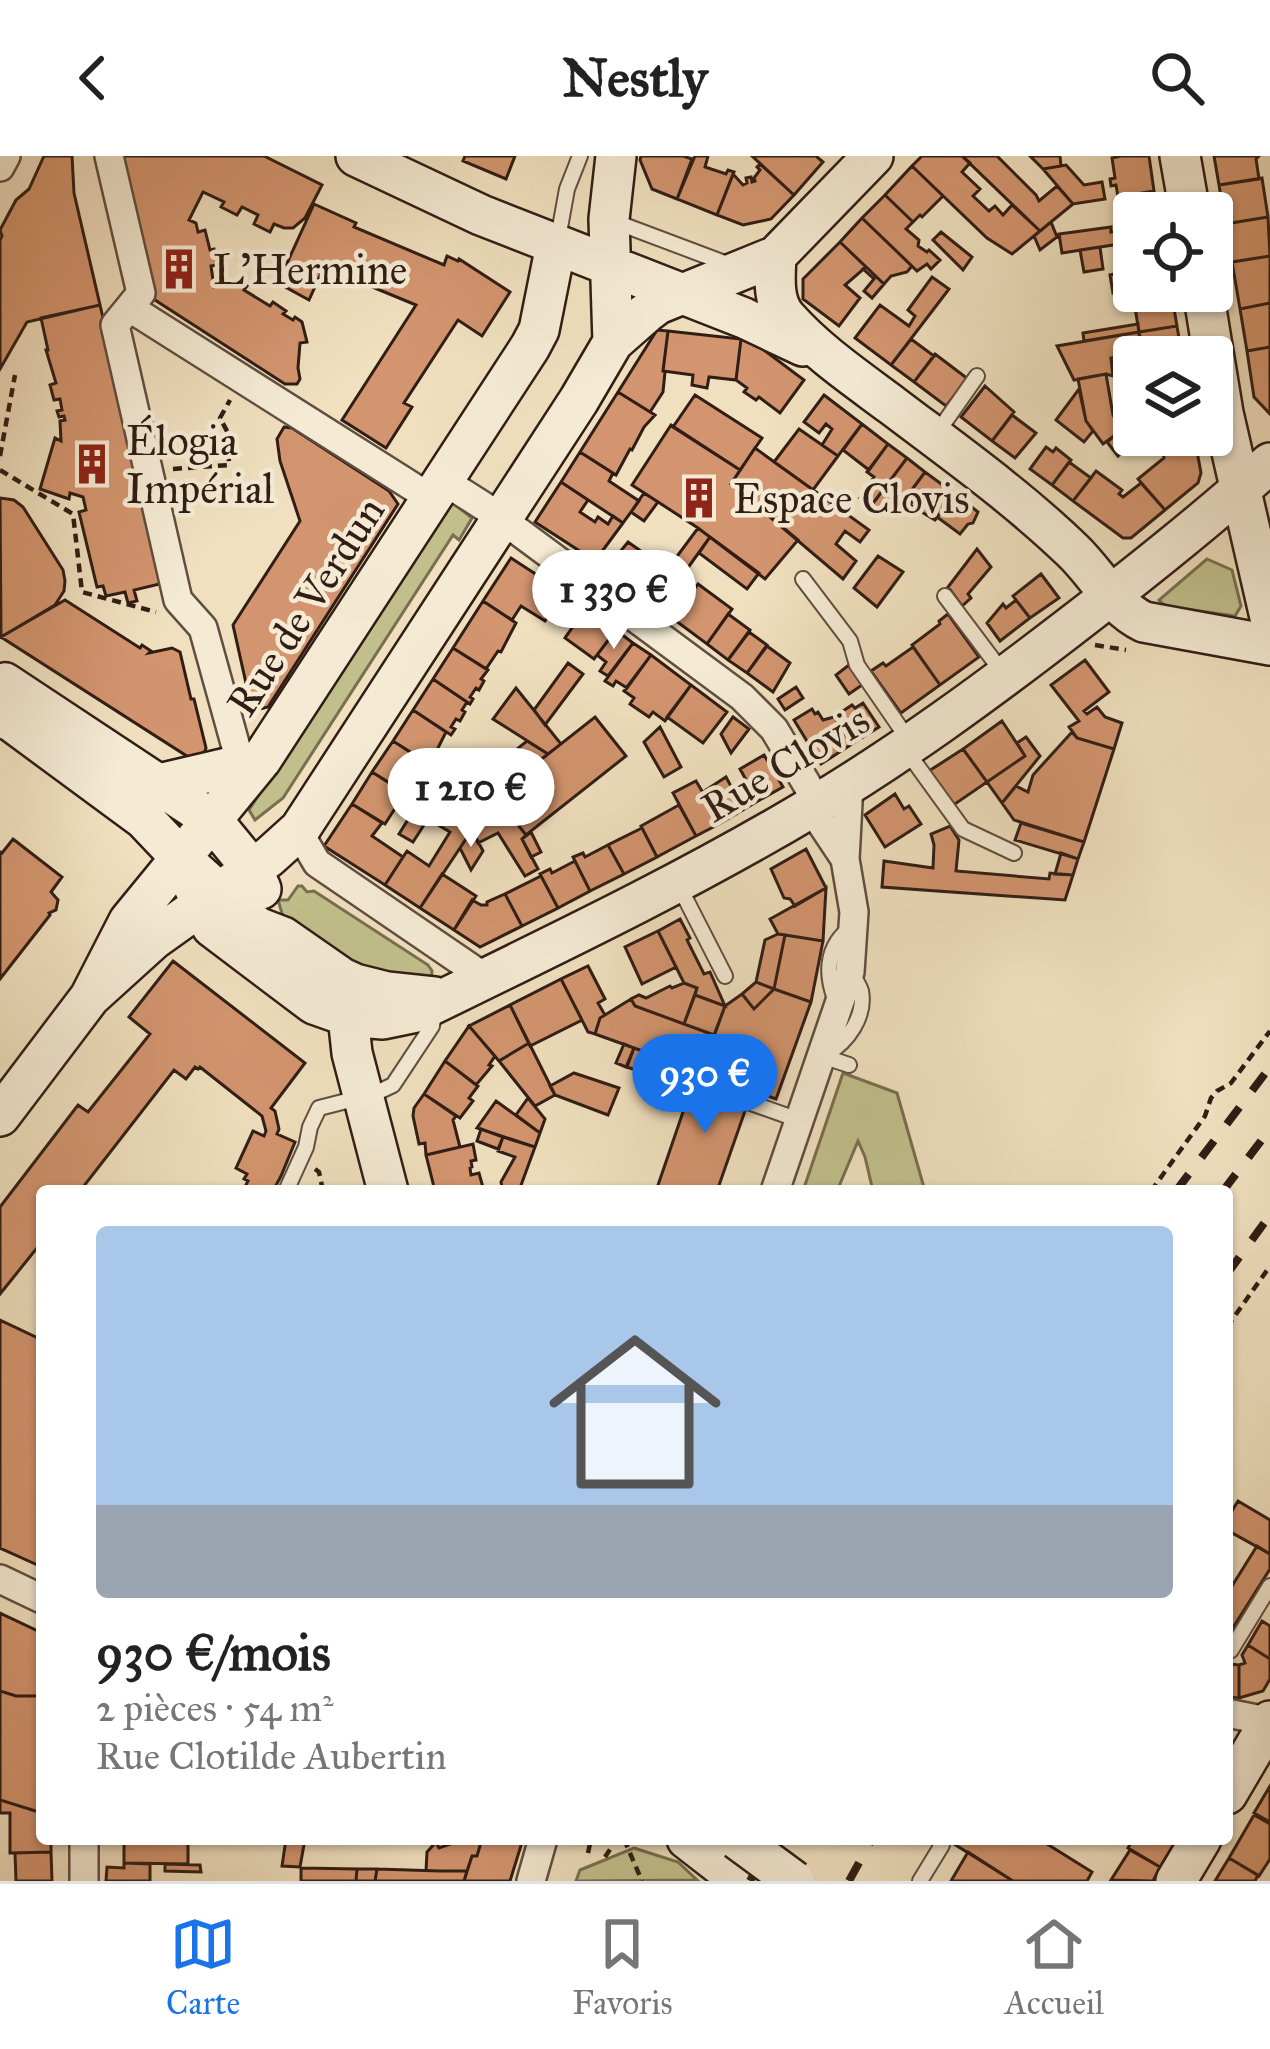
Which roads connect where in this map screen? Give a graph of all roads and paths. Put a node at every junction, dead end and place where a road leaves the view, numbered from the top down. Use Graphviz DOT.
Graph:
graph roads {
  1 [pos="6,156"];
  2 [pos="109,156"];
  3 [pos="356,156"];
  4 [pos="580,156"];
  5 [pos="616,156"];
  6 [pos="873,156"];
  7 [pos="1180,156"];
  8 [pos="0,167"];
  9 [pos="1186,192"];
  10 [pos="609,241"];
  11 [pos="556,245"];
  12 [pos="776,256"];
  13 [pos="713,283"];
  14 [pos="130,308"];
  15 [pos="1206,312"];
  16 [pos="782,314"];
  17 [pos="613,342"];
  18 [pos="829,358"];
  19 [pos="15,375"];
  20 [pos="977,376"];
  21 [pos="242,380"];
  22 [pos="934,437"];
  23 [pos="0,456"];
  24 [pos="0,470"];
  25 [pos="149,471"];
  26 [pos="1256,476"];
  27 [pos="438,490"];
  28 [pos="502,519"];
  29 [pos="803,580"];
  30 [pos="1111,595"];
  31 [pos="945,596"];
  32 [pos="189,613"];
  33 [pos="1270,617"];
  34 [pos="1270,645"];
  35 [pos="1005,676"];
  36 [pos="3,697"];
  37 [pos="907,746"];
  38 [pos="251,762"];
  39 [pos="159,784"];
  40 [pos="826,798"];
  41 [pos="212,820"];
  42 [pos="300,829"];
  43 [pos="1014,853"];
  44 [pos="181,858"];
  45 [pos="845,859"];
  46 [pos="252,869"];
  47 [pos="677,881"];
  48 [pos="210,899"];
  49 [pos="854,924"];
  50 [pos="283,938"];
  51 [pos="850,972"];
  52 [pos="725,976"];
  53 [pos="487,979"];
  54 [pos="90,997"];
  55 [pos="440,1001"];
  56 [pos="368,1003"];
  57 [pos="839,1009"];
  58 [pos="1270,1031"];
  59 [pos="836,1060"];
  60 [pos="693,1083"];
  61 [pos="653,1084"];
  62 [pos="748,1102"];
  63 [pos="369,1105"];
  64 [pos="0,1116"];
  65 [pos="800,1120"];
  66 [pos="289,1185"];
  67 [pos="387,1185"];
  68 [pos="777,1185"];
  69 [pos="1154,1185"];
  70 [pos="1270,1266"];
  71 [pos="1233,1318"];
  72 [pos="0,1579"];
  73 [pos="1270,1586"];
  74 [pos="36,1596"];
  75 [pos="1233,1648"];
  76 [pos="1233,1714"];
  77 [pos="1269,1724"];
  78 [pos="1233,1784"];
  79 [pos="84,1845"];
  80 [pos="541,1845"];
  81 [pos="590,1845"];
  82 [pos="613,1845"];
  83 [pos="627,1845"];
  84 [pos="695,1845"];
  85 [pos="745,1845"];
  86 [pos="942,1845"];
  87 [pos="1197,1845"];
  88 [pos="588,1853"];
  89 [pos="605,1857"];
  90 [pos="84,1881"];
  91 [pos="531,1881"];
  92 [pos="642,1881"];
  93 [pos="741,1881"];
  94 [pos="794,1881"];
  95 [pos="920,1881"];
  96 [pos="1176,1881"];
  1 -- 8 [label="street"];
  2 -- 14 [label="street"];
  3 -- 11 [label="main road"];
  4 -- 11 [label="lane"];
  5 -- 10 [label="main road"];
  6 -- 12 [label="main road"];
  7 -- 9 [label="main road"];
  10 -- 11 [label="main road"];
  10 -- 13 [label="main road"];
  10 -- 17 [label="main road"];
  11 -- 27 [label="main road, Rue de Verdun"];
  12 -- 13 [label="main road, Rue de Verdun"];
  12 -- 16 [label="main road"];
  13 -- 16 [label="main road"];
  13 -- 17 [label="main road, Rue de Verdun"];
  13 -- 18 [label="main road"];
  14 -- 21 [label="street"];
  14 -- 25 [label="street"];
  15 -- 26 [label="main road"];
  16 -- 18 [label="main road"];
  17 -- 28 [label="main road, Rue de Verdun"];
  18 -- 22 [label="main road"];
  19 -- 23 [label="path"];
  20 -- 22 [label="lane"];
  21 -- 25 [label="path"];
  21 -- 27 [label="street"];
  22 -- 30 [label="main road"];
  24 -- 32 [label="path"];
  25 -- 32 [label="street"];
  26 -- 30 [label="main road, Rue Clovis"];
  26 -- 33 [label="main road"];
  27 -- 28 [label="street"];
  27 -- 38 [label="main road, Rue de Verdun"];
  28 -- 40 [label="street"];
  28 -- 42 [label="main road, Rue de Verdun"];
  29 -- 37 [label="lane"];
  30 -- 34 [label="main road"];
  30 -- 35 [label="main road, Rue Clovis"];
  31 -- 35 [label="lane"];
  32 -- 38 [label="street"];
  35 -- 37 [label="main road, Rue Clovis"];
  36 -- 39 [label="main road"];
  36 -- 44 [label="main road"];
  37 -- 40 [label="main road, Rue Clovis"];
  37 -- 43 [label="lane"];
  38 -- 39 [label="main road"];
  38 -- 41 [label="main road, Rue de Verdun"];
  39 -- 41 [label="main road"];
  40 -- 45 [label="street"];
  40 -- 45 [label="street"];
  40 -- 47 [label="main road, Rue Clovis"];
  41 -- 44 [label="main road, Rue de Verdun"];
  41 -- 46 [label="main road"];
  42 -- 46 [label="main road, Rue de Verdun"];
  42 -- 53 [label="street"];
  44 -- 48 [label="main road"];
  44 -- 54 [label="main road, Rue de Verdun"];
  45 -- 49 [label="street"];
  46 -- 48 [label="main road, Rue de Verdun"];
  46 -- 50 [label="main road"];
  47 -- 52 [label="lane"];
  47 -- 53 [label="main road, Rue Clovis"];
  48 -- 50 [label="main road"];
  48 -- 54 [label="main road, Rue de Verdun"];
  48 -- 56 [label="main road"];
  49 -- 51 [label="street"];
  49 -- 57 [label="lane"];
  50 -- 56 [label="main road"];
  51 -- 57 [label="street"];
  51 -- 59 [label="lane"];
  53 -- 55 [label="main road, Rue Clovis"];
  54 -- 64 [label="main road, Rue de Verdun"];
  55 -- 56 [label="main road"];
  55 -- 63 [label="lane"];
  56 -- 63 [label="main road"];
  57 -- 59 [label="street"];
  58 -- 69 [label="path"];
  59 -- 65 [label="street"];
  60 -- 61 [label="lane"];
  62 -- 65 [label="lane"];
  63 -- 66 [label="lane"];
  63 -- 67 [label="main road"];
  65 -- 68 [label="street"];
  70 -- 71 [label="path"];
  72 -- 74 [label="street"];
  73 -- 75 [label="lane"];
  76 -- 77 [label="street"];
  77 -- 78 [label="main road"];
  79 -- 90 [label="street"];
  80 -- 91 [label="street"];
  81 -- 88 [label="path"];
  82 -- 89 [label="path"];
  83 -- 92 [label="path"];
  84 -- 93 [label="main road"];
  85 -- 94 [label="main road, bridge"];
  86 -- 95 [label="lane"];
  87 -- 96 [label="main road"];
}
